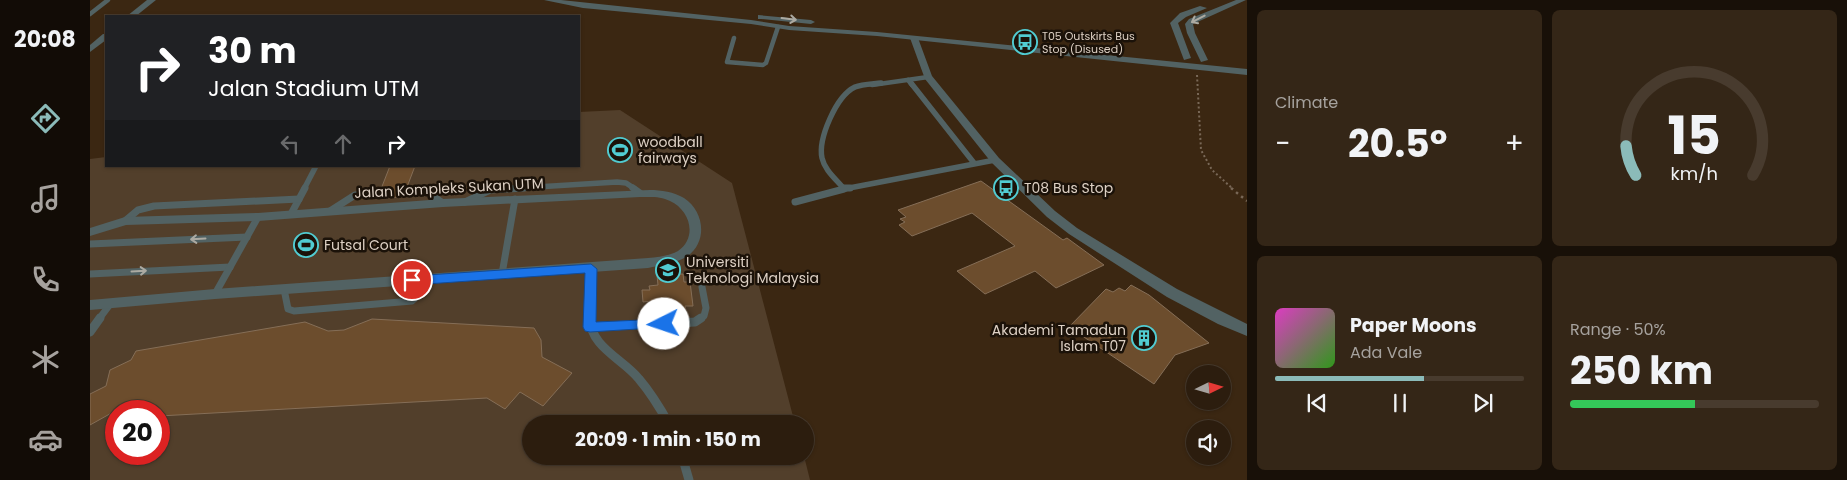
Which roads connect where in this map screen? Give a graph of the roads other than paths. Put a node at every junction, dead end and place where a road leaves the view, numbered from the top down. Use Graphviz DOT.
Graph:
graph roads {
  1 [pos="108,0"];
  2 [pos="152,0"];
  3 [pos="548,0"];
  4 [pos="590,0"];
  5 [pos="1224,0"];
  6 [pos="1242,0"];
  7 [pos="90,14"];
  8 [pos="133,15"];
  9 [pos="817,22"];
  10 [pos="778,26"];
  11 [pos="803,29"];
  12 [pos="105,37"];
  13 [pos="734,38"];
  14 [pos="914,38"];
  15 [pos="90,49"];
  16 [pos="1186,58"];
  17 [pos="1204,60"];
  18 [pos="1247,65"];
  19 [pos="1247,72"];
  20 [pos="928,77"];
  21 [pos="908,80"];
  22 [pos="995,160"];
  23 [pos="974,163"];
  24 [pos="316,167"];
  25 [pos="844,189"];
  26 [pos="405,192"];
  27 [pos="640,193"];
  28 [pos="379,194"];
  29 [pos="515,199"];
  30 [pos="299,200"];
  31 [pos="465,202"];
  32 [pos="795,202"];
  33 [pos="443,204"];
  34 [pos="330,211"];
  35 [pos="292,214"];
  36 [pos="258,217"];
  37 [pos="125,220"];
  38 [pos="90,232"];
  39 [pos="247,237"];
  40 [pos="90,244"];
  41 [pos="230,267"];
  42 [pos="591,269"];
  43 [pos="90,274"];
  44 [pos="502,274"];
  45 [pos="431,279"];
  46 [pos="702,288"];
  47 [pos="284,289"];
  48 [pos="215,294"];
  49 [pos="111,303"];
  50 [pos="90,305"];
  51 [pos="590,327"];
  52 [pos="1247,330"];
  53 [pos="90,332"];
  54 [pos="664,415"];
  55 [pos="685,465"];
  56 [pos="689,480"];
  1 -- 7 [label="lane"];
  2 -- 8 [label="street"];
  3 -- 10 [label="street"];
  4 -- 9 [label="street, one-way"];
  5 -- 16 [label="street"];
  6 -- 17 [label="street, one-way"];
  9 -- 11 [label="street"];
  9 -- 16 [label="street"];
  10 -- 11 [label="street"];
  10 -- 13 [label="lane"];
  11 -- 14 [label="street"];
  12 -- 15 [label="street"];
  14 -- 19 [label="street"];
  14 -- 20 [label="street"];
  16 -- 17 [label="street"];
  17 -- 18 [label="street"];
  20 -- 21 [label="lane"];
  20 -- 22 [label="street"];
  21 -- 23 [label="lane"];
  21 -- 25 [label="lane"];
  22 -- 23 [label="lane"];
  22 -- 52 [label="street"];
  23 -- 25 [label="lane"];
  24 -- 30 [label="lane"];
  25 -- 32 [label="lane"];
  26 -- 33 [label="lane"];
  27 -- 29 [label="street, Jalan Kompleks Sukan UTM"];
  27 -- 31 [label="lane"];
  27 -- 42 [label="street, Jalan Kompleks Sukan UTM"];
  28 -- 34 [label="lane"];
  29 -- 31 [label="street, Jalan Kompleks Sukan UTM"];
  29 -- 44 [label="lane"];
  30 -- 35 [label="lane"];
  30 -- 37 [label="lane"];
  31 -- 33 [label="street, Jalan Kompleks Sukan UTM"];
  33 -- 34 [label="street, Jalan Kompleks Sukan UTM"];
  34 -- 35 [label="street, Jalan Kompleks Sukan UTM"];
  35 -- 36 [label="street, Jalan Kompleks Sukan UTM"];
  36 -- 37 [label="street, Jalan Kompleks Sukan UTM"];
  36 -- 39 [label="lane"];
  37 -- 38 [label="street, Jalan Kompleks Sukan UTM"];
  39 -- 40 [label="lane, one-way"];
  39 -- 41 [label="lane"];
  43 -- 41 [label="lane, one-way"];
  41 -- 48 [label="lane"];
  42 -- 44 [label="street, Jalan Kompleks Sukan UTM"];
  42 -- 51 [label="lane"];
  44 -- 45 [label="street, Jalan Kompleks Sukan UTM"];
  45 -- 47 [label="street, Jalan Kompleks Sukan UTM"];
  45 -- 47 [label="lane"];
  46 -- 51 [label="lane"];
  47 -- 48 [label="street, Jalan Kompleks Sukan UTM"];
  48 -- 49 [label="street, Jalan Kompleks Sukan UTM"];
  49 -- 50 [label="street, Jalan Kompleks Sukan UTM"];
  49 -- 53 [label="lane"];
  51 -- 54 [label="lane"];
  55 -- 56 [label="lane"];
}
